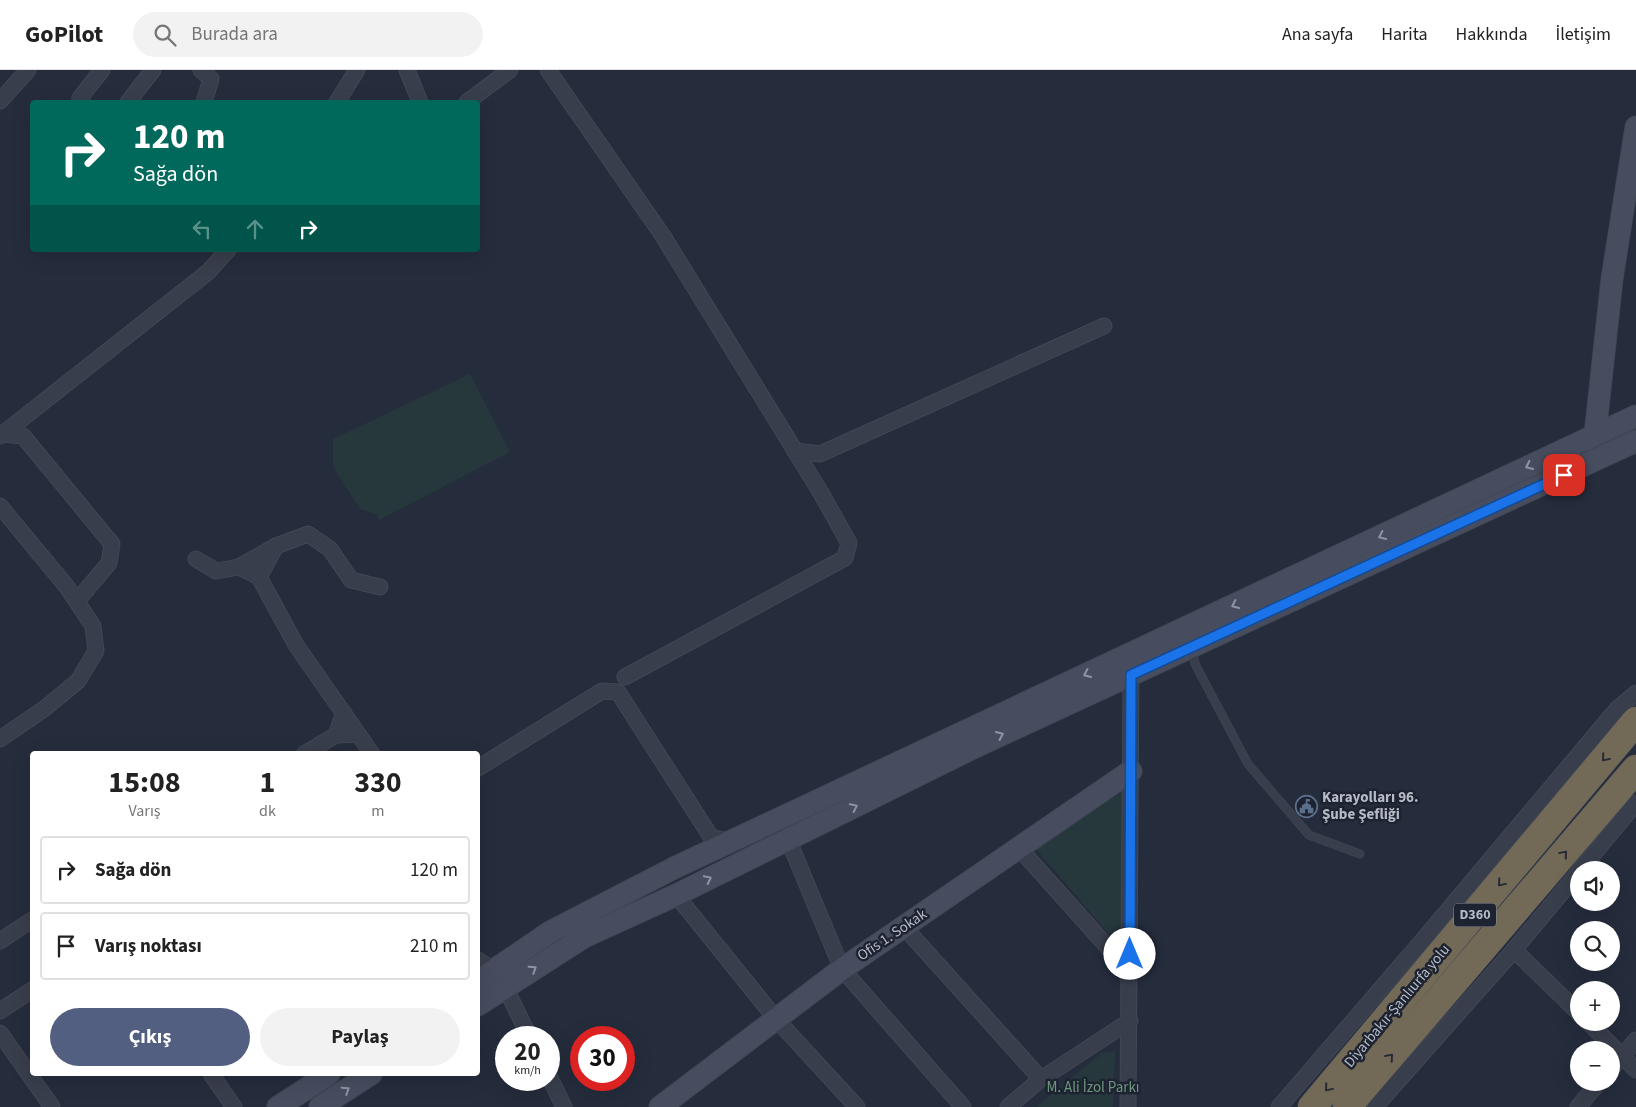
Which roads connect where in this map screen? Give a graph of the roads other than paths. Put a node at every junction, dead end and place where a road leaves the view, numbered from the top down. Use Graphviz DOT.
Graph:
graph roads {
  1 [pos="28,70"];
  2 [pos="102,70"];
  3 [pos="154,70"];
  4 [pos="201,70"];
  5 [pos="357,70"];
  6 [pos="407,70"];
  7 [pos="510,70"];
  8 [pos="548,70"];
  9 [pos="82,100"];
  10 [pos="130,100"];
  11 [pos="205,100"];
  12 [pos="338,100"];
  13 [pos="419,100"];
  14 [pos="470,100"];
  15 [pos="0,101"];
  16 [pos="1636,127"];
  17 [pos="226,252"];
  18 [pos="1104,326"];
  19 [pos="28,412"];
  20 [pos="1636,416"];
  21 [pos="1,435"];
  22 [pos="1595,435"];
  23 [pos="23,436"];
  24 [pos="1636,441"];
  25 [pos="795,451"];
  26 [pos="820,454"];
  27 [pos="808,471"];
  28 [pos="0,506"];
  29 [pos="276,546"];
  30 [pos="196,560"];
  31 [pos="239,567"];
  32 [pos="259,577"];
  33 [pos="380,588"];
  34 [pos="77,601"];
  35 [pos="1192,648"];
  36 [pos="1131,675"];
  37 [pos="625,677"];
  38 [pos="602,691"];
  39 [pos="618,692"];
  40 [pos="1636,693"];
  41 [pos="344,713"];
  42 [pos="1636,721"];
  43 [pos="358,734"];
  44 [pos="336,735"];
  45 [pos="0,739"];
  46 [pos="309,751"];
  47 [pos="370,751"];
  48 [pos="480,767"];
  49 [pos="1636,769"];
  50 [pos="1131,772"];
  51 [pos="1636,803"];
  52 [pos="788,839"];
  53 [pos="730,842"];
  54 [pos="1019,848"];
  55 [pos="1360,854"];
  56 [pos="1588,861"];
  57 [pos="1570,883"];
  58 [pos="676,895"];
  59 [pos="30,921"];
  60 [pos="904,927"];
  61 [pos="0,941"];
  62 [pos="1514,950"];
  63 [pos="842,969"];
  64 [pos="1130,972"];
  65 [pos="489,975"];
  66 [pos="30,991"];
  67 [pos="480,1000"];
  68 [pos="1570,1005"];
  69 [pos="0,1011"];
  70 [pos="776,1019"];
  71 [pos="1130,1021"];
  72 [pos="522,1026"];
  73 [pos="1597,1031"];
  74 [pos="0,1033"];
  75 [pos="1636,1040"];
  76 [pos="1622,1056"];
  77 [pos="1620,1058"];
  78 [pos="1636,1070"];
  79 [pos="30,1076"];
  80 [pos="30,1076"];
  81 [pos="212,1076"];
  82 [pos="326,1076"];
  83 [pos="368,1076"];
  84 [pos="1041,1079"];
  85 [pos="556,1091"];
  86 [pos="1591,1091"];
  87 [pos="52,1107"];
  88 [pos="234,1107"];
  89 [pos="278,1107"];
  90 [pos="320,1107"];
  91 [pos="564,1107"];
  92 [pos="660,1107"];
  93 [pos="857,1107"];
  94 [pos="963,1107"];
  95 [pos="1008,1107"];
  96 [pos="1128,1107"];
  97 [pos="1278,1107"];
  98 [pos="1312,1107"];
  99 [pos="1347,1107"];
  100 [pos="1375,1107"];
  101 [pos="1578,1107"];
  1 -- 15 [label="street"];
  2 -- 9 [label="street"];
  3 -- 10 [label="street"];
  4 -- 11 [label="street"];
  5 -- 12 [label="street"];
  6 -- 13 [label="street"];
  7 -- 14 [label="street"];
  8 -- 25 [label="street"];
  16 -- 22 [label="main road"];
  17 -- 19 [label="street"];
  18 -- 26 [label="street"];
  19 -- 21 [label="street"];
  19 -- 23 [label="street"];
  20 -- 22 [label="main road"];
  21 -- 23 [label="street"];
  22 -- 53 [label="main road, one-way"];
  23 -- 34 [label="street"];
  24 -- 35 [label="main road"];
  25 -- 26 [label="street"];
  25 -- 27 [label="street"];
  26 -- 27 [label="street"];
  27 -- 37 [label="street"];
  28 -- 34 [label="street"];
  29 -- 31 [label="street"];
  29 -- 32 [label="street"];
  29 -- 33 [label="street"];
  30 -- 31 [label="street"];
  31 -- 32 [label="street"];
  32 -- 41 [label="street"];
  34 -- 45 [label="street"];
  35 -- 36 [label="main road"];
  35 -- 55 [label="lane"];
  36 -- 50 [label="street"];
  52 -- 36 [label="main road, one-way"];
  37 -- 38 [label="street"];
  37 -- 39 [label="street"];
  38 -- 39 [label="street"];
  38 -- 48 [label="street"];
  39 -- 53 [label="street"];
  40 -- 97 [label="street"];
  41 -- 43 [label="street"];
  41 -- 44 [label="street"];
  42 -- 98 [label="highway, Diyarbakır-Şanlıurfa yolu / D360, one-way"];
  43 -- 44 [label="street"];
  43 -- 47 [label="street"];
  44 -- 46 [label="street"];
  99 -- 49 [label="highway, Diyarbakır-Şanlıurfa yolu / D360, one-way"];
  50 -- 54 [label="main road, Ofis 1. Sokak"];
  50 -- 64 [label="street"];
  51 -- 56 [label="street"];
  58 -- 52 [label="main road, one-way"];
  52 -- 63 [label="street"];
  53 -- 65 [label="main road"];
  54 -- 60 [label="main road, Ofis 1. Sokak"];
  54 -- 64 [label="street"];
  57 -- 62 [label="street"];
  65 -- 58 [label="main road, one-way"];
  58 -- 70 [label="street"];
  59 -- 61 [label="street"];
  60 -- 63 [label="main road, Ofis 1. Sokak"];
  60 -- 84 [label="street"];
  62 -- 68 [label="street"];
  62 -- 100 [label="street"];
  63 -- 70 [label="main road, Ofis 1. Sokak"];
  63 -- 94 [label="street"];
  64 -- 71 [label="street"];
  65 -- 67 [label="main road"];
  65 -- 72 [label="street"];
  66 -- 69 [label="street"];
  70 -- 92 [label="main road, Ofis 1. Sokak"];
  70 -- 93 [label="street"];
  71 -- 84 [label="street"];
  71 -- 96 [label="street"];
  73 -- 76 [label="street"];
  74 -- 79 [label="street"];
  75 -- 76 [label="street"];
  76 -- 77 [label="street"];
  76 -- 78 [label="street"];
  80 -- 87 [label="street"];
  81 -- 88 [label="street"];
  82 -- 89 [label="main road"];
  90 -- 83 [label="main road, one-way"];
  84 -- 95 [label="street"];
  85 -- 91 [label="street"];
  86 -- 101 [label="street"];
}
